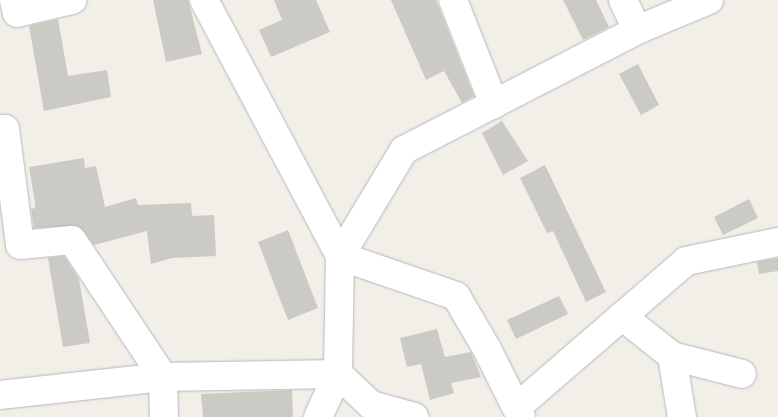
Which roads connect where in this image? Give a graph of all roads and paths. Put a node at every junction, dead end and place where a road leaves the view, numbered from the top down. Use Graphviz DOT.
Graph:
graph roads {
  1 [pos="14,0"];
  2 [pos="72,0"];
  3 [pos="204,0"];
  4 [pos="452,0"];
  5 [pos="623,0"];
  6 [pos="709,0"];
  7 [pos="637,30"];
  8 [pos="494,104"];
  9 [pos="0,129"];
  10 [pos="778,242"];
  11 [pos="340,256"];
  12 [pos="622,316"];
  13 [pos="672,356"];
  14 [pos="338,374"];
  15 [pos="742,374"];
  16 [pos="163,377"];
  17 [pos="0,395"];
  18 [pos="519,412"];
  19 [pos="164,417"];
  20 [pos="318,417"];
  21 [pos="414,417"];
  22 [pos="682,417"];
  1 -- 2 [label="street"];
  3 -- 11 [label="street"];
  4 -- 8 [label="street"];
  5 -- 7 [label="street"];
  6 -- 7 [label="street"];
  7 -- 8 [label="street"];
  8 -- 11 [label="street"];
  9 -- 16 [label="street"];
  10 -- 12 [label="street"];
  11 -- 14 [label="street"];
  11 -- 18 [label="street"];
  12 -- 13 [label="street"];
  12 -- 18 [label="street"];
  13 -- 15 [label="street"];
  13 -- 22 [label="street"];
  14 -- 16 [label="street"];
  14 -- 20 [label="street"];
  14 -- 21 [label="street"];
  16 -- 17 [label="street"];
  16 -- 19 [label="street"];
}
